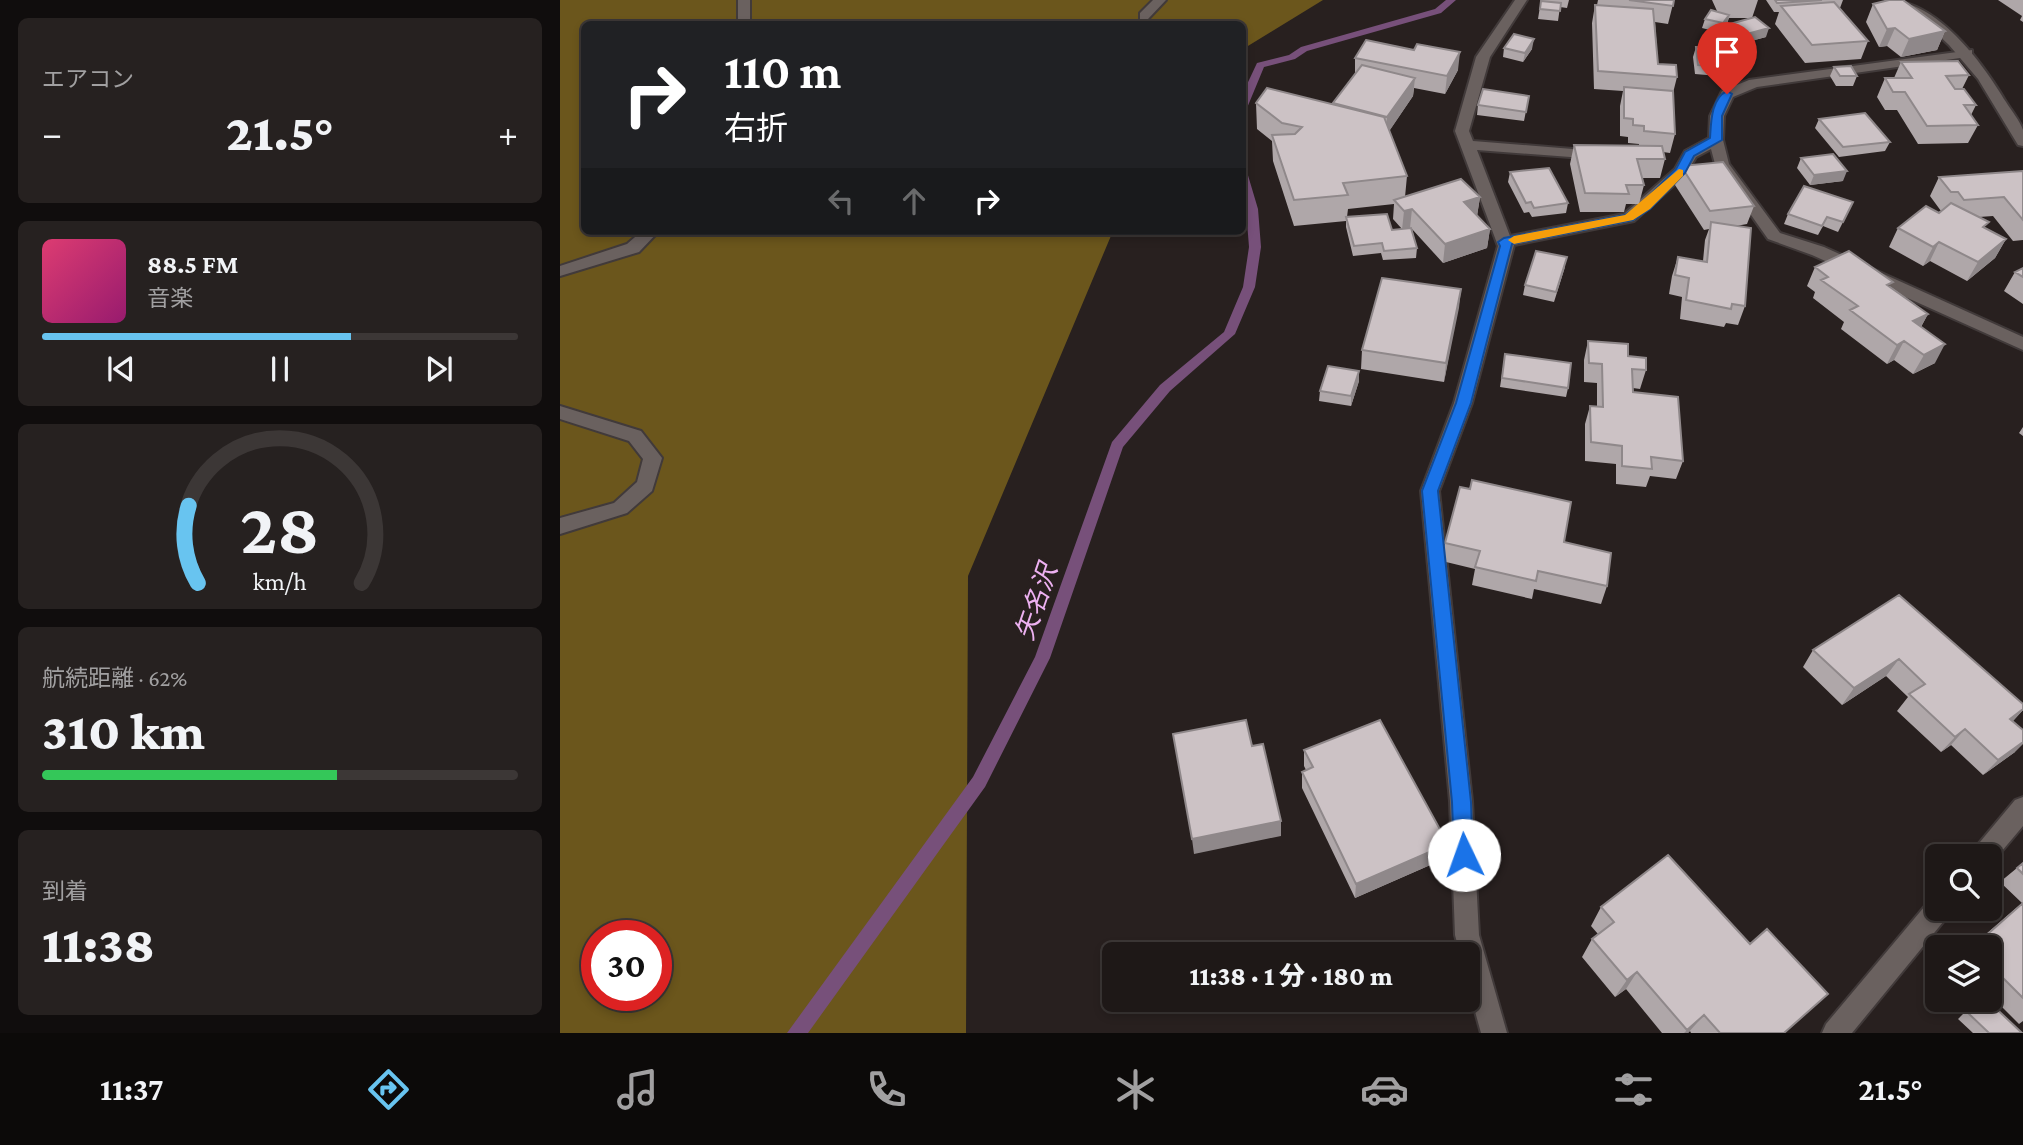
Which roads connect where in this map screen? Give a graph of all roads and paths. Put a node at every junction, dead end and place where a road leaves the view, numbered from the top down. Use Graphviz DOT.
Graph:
graph roads {
  1 [pos="744,0"];
  2 [pos="1160,0"];
  3 [pos="1521,0"];
  4 [pos="1892,0"];
  5 [pos="1144,16"];
  6 [pos="744,21"];
  7 [pos="1967,53"];
  8 [pos="1716,140"];
  9 [pos="2023,142"];
  10 [pos="1467,145"];
  11 [pos="1618,157"];
  12 [pos="647,235"];
  13 [pos="1504,242"];
  14 [pos="560,271"];
  15 [pos="2023,344"];
  16 [pos="560,412"];
  17 [pos="560,526"];
  18 [pos="2023,808"];
  19 [pos="1993,844"];
  20 [pos="1928,921"];
  21 [pos="1494,1033"];
  22 [pos="1835,1033"];
  1 -- 6 [label="street"];
  2 -- 5 [label="street"];
  3 -- 10 [label="street"];
  4 -- 7 [label="street"];
  7 -- 8 [label="street"];
  7 -- 9 [label="street"];
  8 -- 13 [label="street"];
  8 -- 15 [label="street"];
  10 -- 11 [label="street"];
  10 -- 13 [label="street"];
  12 -- 14 [label="street"];
  13 -- 21 [label="street"];
  16 -- 17 [label="street"];
  18 -- 19 [label="street"];
  20 -- 22 [label="street"];
}
